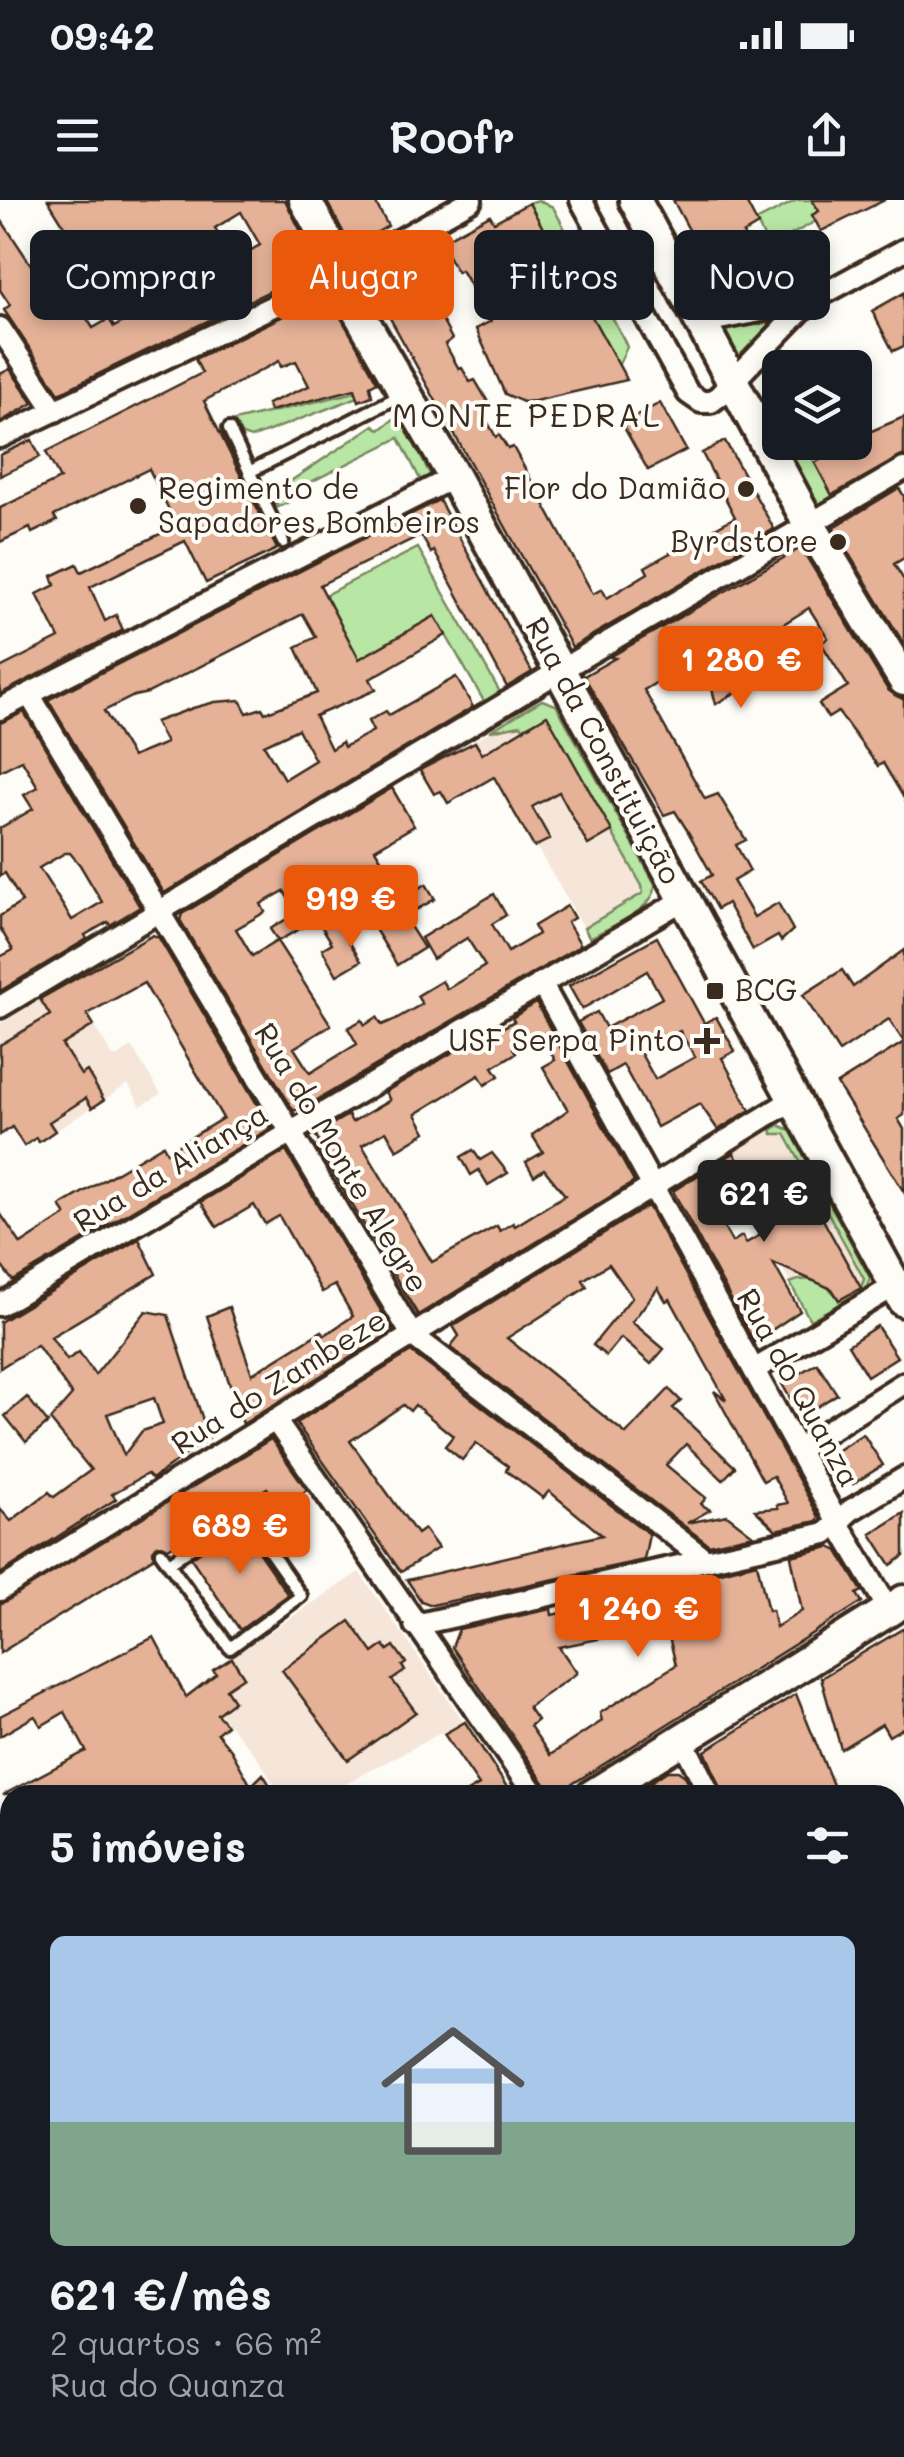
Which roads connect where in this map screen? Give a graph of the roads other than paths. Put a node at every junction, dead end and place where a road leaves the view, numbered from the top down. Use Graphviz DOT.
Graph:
graph roads {
  1 [pos="305,200"];
  2 [pos="470,200"];
  3 [pos="635,200"];
  4 [pos="587,202"];
  5 [pos="322,230"];
  6 [pos="417,230"];
  7 [pos="904,250"];
  8 [pos="830,290"];
  9 [pos="272,306"];
  10 [pos="366,320"];
  11 [pos="714,320"];
  12 [pos="792,320"];
  13 [pos="699,323"];
  14 [pos="0,328"];
  15 [pos="732,384"];
  16 [pos="407,392"];
  17 [pos="55,411"];
  18 [pos="229,429"];
  19 [pos="0,437"];
  20 [pos="904,469"];
  21 [pos="249,472"];
  22 [pos="454,476"];
  23 [pos="808,522"];
  24 [pos="284,542"];
  25 [pos="560,670"];
  26 [pos="904,680"];
  27 [pos="29,694"];
  28 [pos="0,708"];
  29 [pos="683,900"];
  30 [pos="160,911"];
  31 [pos="541,983"];
  32 [pos="0,1008"];
  33 [pos="794,1099"];
  34 [pos="290,1131"];
  35 [pos="654,1187"];
  36 [pos="900,1293"];
  37 [pos="0,1305"];
  38 [pos="412,1336"];
  39 [pos="754,1370"];
  40 [pos="904,1383"];
  41 [pos="275,1420"];
  42 [pos="799,1450"];
  43 [pos="904,1478"];
  44 [pos="839,1525"];
  45 [pos="165,1558"];
  46 [pos="706,1560"];
  47 [pos="0,1590"];
  48 [pos="897,1605"];
  49 [pos="415,1625"];
  50 [pos="682,1740"];
  51 [pos="528,1785"];
  52 [pos="608,1785"];
  53 [pos="705,1785"];
  1 -- 5 [label="main road, Rua da Constituição"];
  2 -- 6 [label="street"];
  3 -- 13 [label="main road"];
  4 -- 15 [label="street"];
  7 -- 8 [label="street"];
  9 -- 17 [label="street"];
  10 -- 16 [label="main road, Rua da Constituição"];
  11 -- 13 [label="street"];
  12 -- 15 [label="street"];
  13 -- 15 [label="main road"];
  14 -- 17 [label="street"];
  15 -- 23 [label="main road"];
  16 -- 21 [label="lane"];
  16 -- 22 [label="main road, Rua da Constituição"];
  17 -- 19 [label="street"];
  18 -- 21 [label="lane"];
  20 -- 23 [label="street"];
  21 -- 24 [label="lane"];
  22 -- 25 [label="main road, Rua da Constituição"];
  22 -- 27 [label="street"];
  23 -- 25 [label="street"];
  23 -- 26 [label="main road"];
  25 -- 29 [label="main road, Rua da Constituição"];
  25 -- 30 [label="street"];
  27 -- 28 [label="street"];
  27 -- 30 [label="street, Rua do Monte Alegre"];
  29 -- 31 [label="street, Rua da Aliança"];
  29 -- 33 [label="main road, Rua da Constituição"];
  30 -- 32 [label="street"];
  30 -- 34 [label="street, Rua do Monte Alegre"];
  31 -- 34 [label="street, Rua da Aliança"];
  31 -- 35 [label="street, Rua do Quanza"];
  33 -- 35 [label="street, Rua do Zambeze"];
  33 -- 36 [label="main road, Rua da Constituição"];
  34 -- 37 [label="street, Rua da Aliança"];
  34 -- 38 [label="street, Rua do Monte Alegre"];
  35 -- 38 [label="street, Rua do Zambeze"];
  35 -- 39 [label="street, Rua do Quanza"];
  36 -- 39 [label="street"];
  38 -- 41 [label="street, Rua do Zambeze"];
  38 -- 46 [label="street, Rua do Monte Alegre"];
  39 -- 42 [label="street, Rua do Quanza"];
  40 -- 42 [label="street"];
  41 -- 47 [label="street, Rua do Zambeze"];
  41 -- 49 [label="street"];
  42 -- 44 [label="street, Rua do Quanza"];
  43 -- 44 [label="street"];
  44 -- 46 [label="street"];
  44 -- 48 [label="street, Rua do Quanza"];
  45 -- 45 [label="lane"];
  46 -- 49 [label="street"];
  48 -- 50 [label="main road"];
  49 -- 51 [label="street"];
  50 -- 52 [label="main road"];
  50 -- 53 [label="street"];
}
